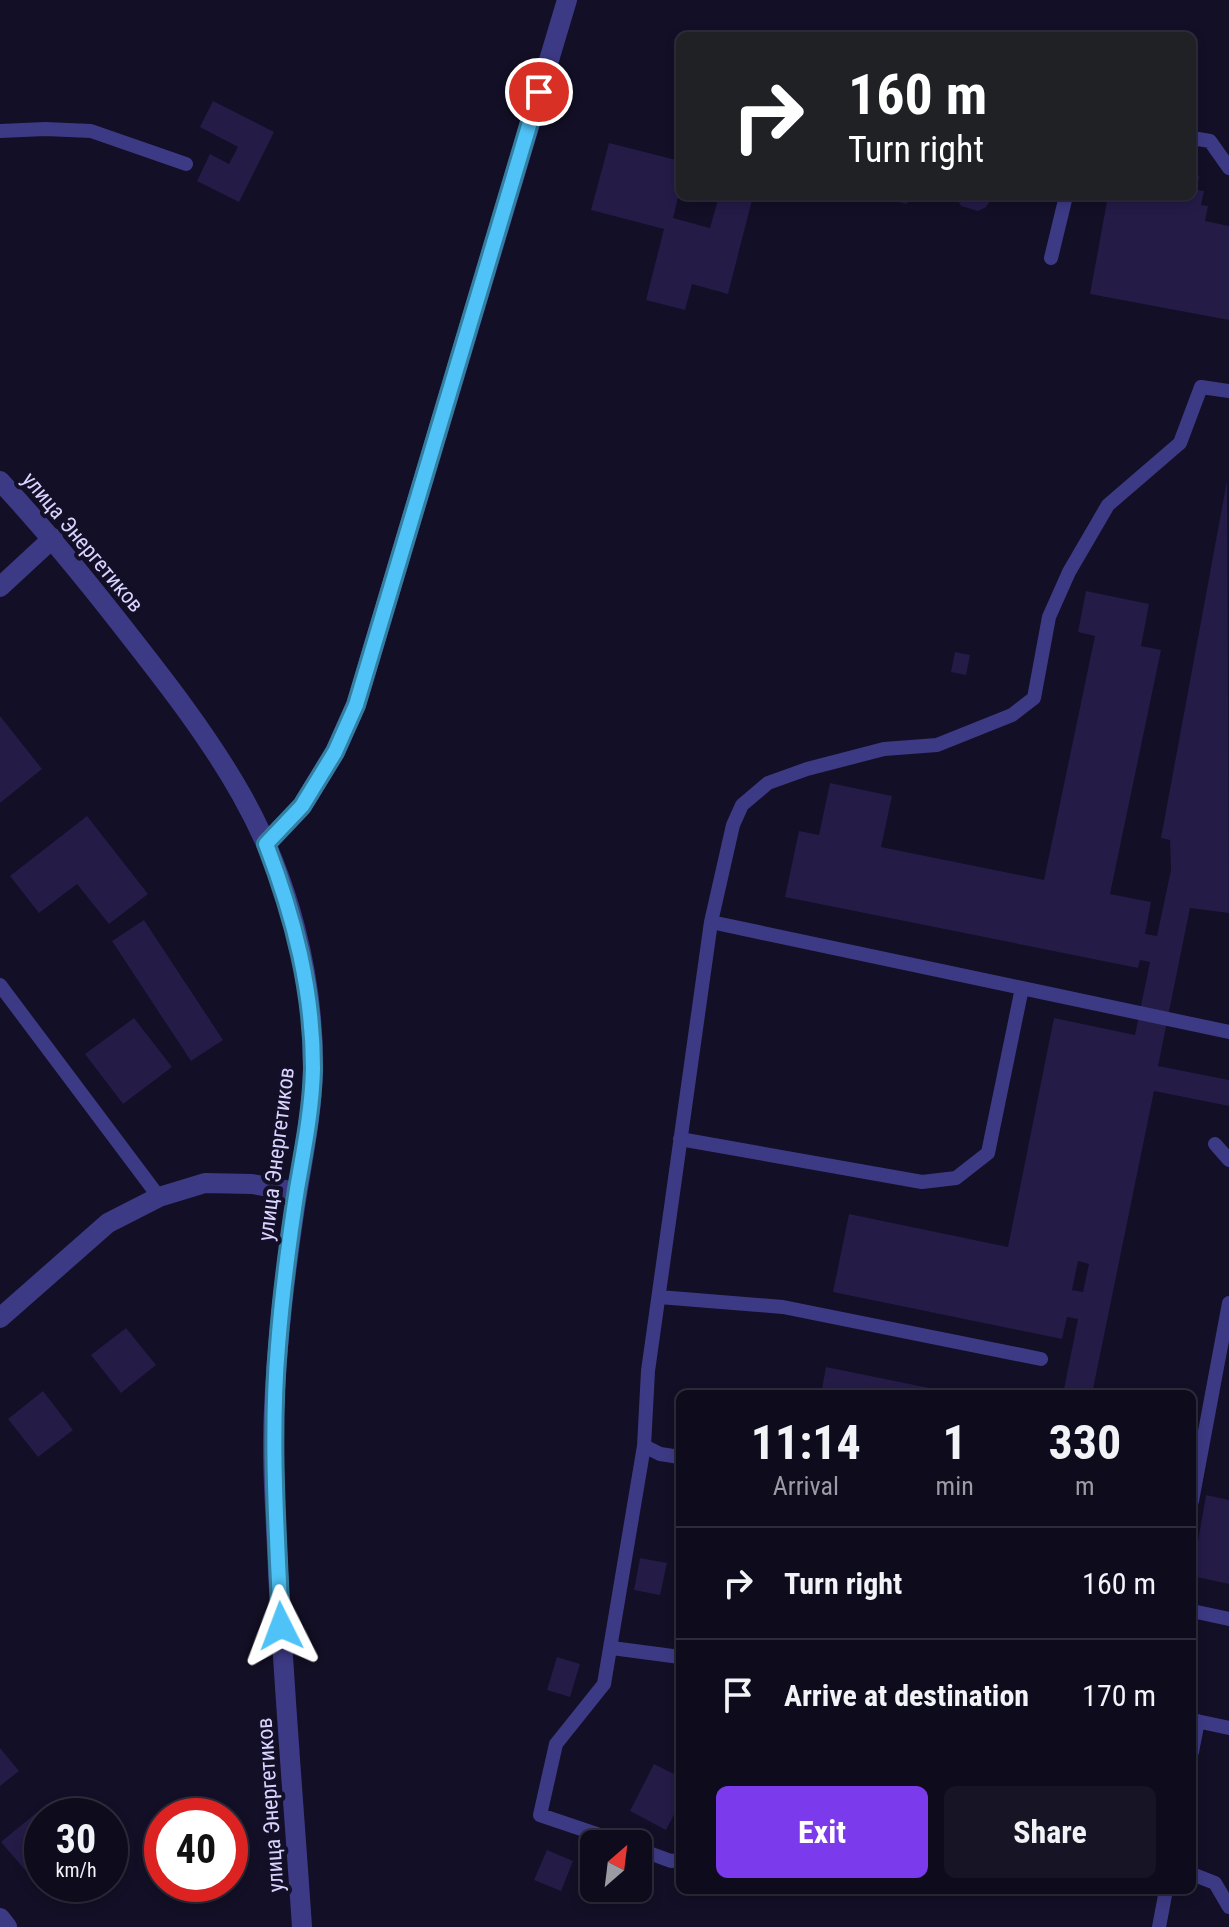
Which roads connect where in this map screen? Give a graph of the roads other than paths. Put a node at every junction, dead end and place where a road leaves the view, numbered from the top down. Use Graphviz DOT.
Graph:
graph roads {
  1 [pos="567,0"];
  2 [pos="0,131"];
  3 [pos="1196,139"];
  4 [pos="186,164"];
  5 [pos="1229,168"];
  6 [pos="1065,200"];
  7 [pos="1051,258"];
  8 [pos="1229,391"];
  9 [pos="0,481"];
  10 [pos="53,538"];
  11 [pos="0,587"];
  12 [pos="266,844"];
  13 [pos="711,922"];
  14 [pos="0,985"];
  15 [pos="1022,988"];
  16 [pos="1229,1032"];
  17 [pos="680,1139"];
  18 [pos="1215,1144"];
  19 [pos="1229,1160"];
  20 [pos="297,1192"];
  21 [pos="159,1197"];
  22 [pos="659,1297"];
  23 [pos="1229,1303"];
  24 [pos="0,1318"];
  25 [pos="1041,1359"];
  26 [pos="644,1446"];
  27 [pos="676,1456"];
  28 [pos="1196,1480"];
  29 [pos="1196,1612"];
  30 [pos="1229,1619"];
  31 [pos="612,1648"];
  32 [pos="676,1656"];
  33 [pos="1196,1720"];
  34 [pos="1229,1728"];
  35 [pos="584,1830"];
  36 [pos="652,1854"];
  37 [pos="676,1860"];
  38 [pos="1196,1876"];
  39 [pos="1165,1894"];
  40 [pos="1229,1907"];
  41 [pos="0,1918"];
  42 [pos="7,1927"];
  43 [pos="302,1927"];
  44 [pos="1159,1927"];
  1 -- 12 [label="street"];
  2 -- 4 [label="lane"];
  3 -- 5 [label="lane"];
  6 -- 7 [label="lane"];
  8 -- 13 [label="lane"];
  9 -- 10 [label="street, улица Энергетиков"];
  10 -- 11 [label="street"];
  10 -- 12 [label="street, улица Энергетиков"];
  12 -- 20 [label="street, улица Энергетиков"];
  13 -- 15 [label="lane"];
  13 -- 17 [label="lane"];
  14 -- 21 [label="lane"];
  15 -- 16 [label="lane"];
  15 -- 17 [label="lane"];
  17 -- 22 [label="lane"];
  18 -- 19 [label="lane"];
  20 -- 21 [label="street"];
  20 -- 43 [label="street, улица Энергетиков"];
  21 -- 24 [label="street"];
  22 -- 25 [label="lane"];
  22 -- 26 [label="lane"];
  23 -- 28 [label="lane"];
  26 -- 27 [label="lane"];
  26 -- 31 [label="lane"];
  29 -- 30 [label="lane"];
  31 -- 32 [label="lane"];
  31 -- 35 [label="lane"];
  33 -- 34 [label="lane"];
  36 -- 37 [label="lane"];
  38 -- 40 [label="lane"];
  39 -- 44 [label="lane"];
  41 -- 42 [label="street"];
}
